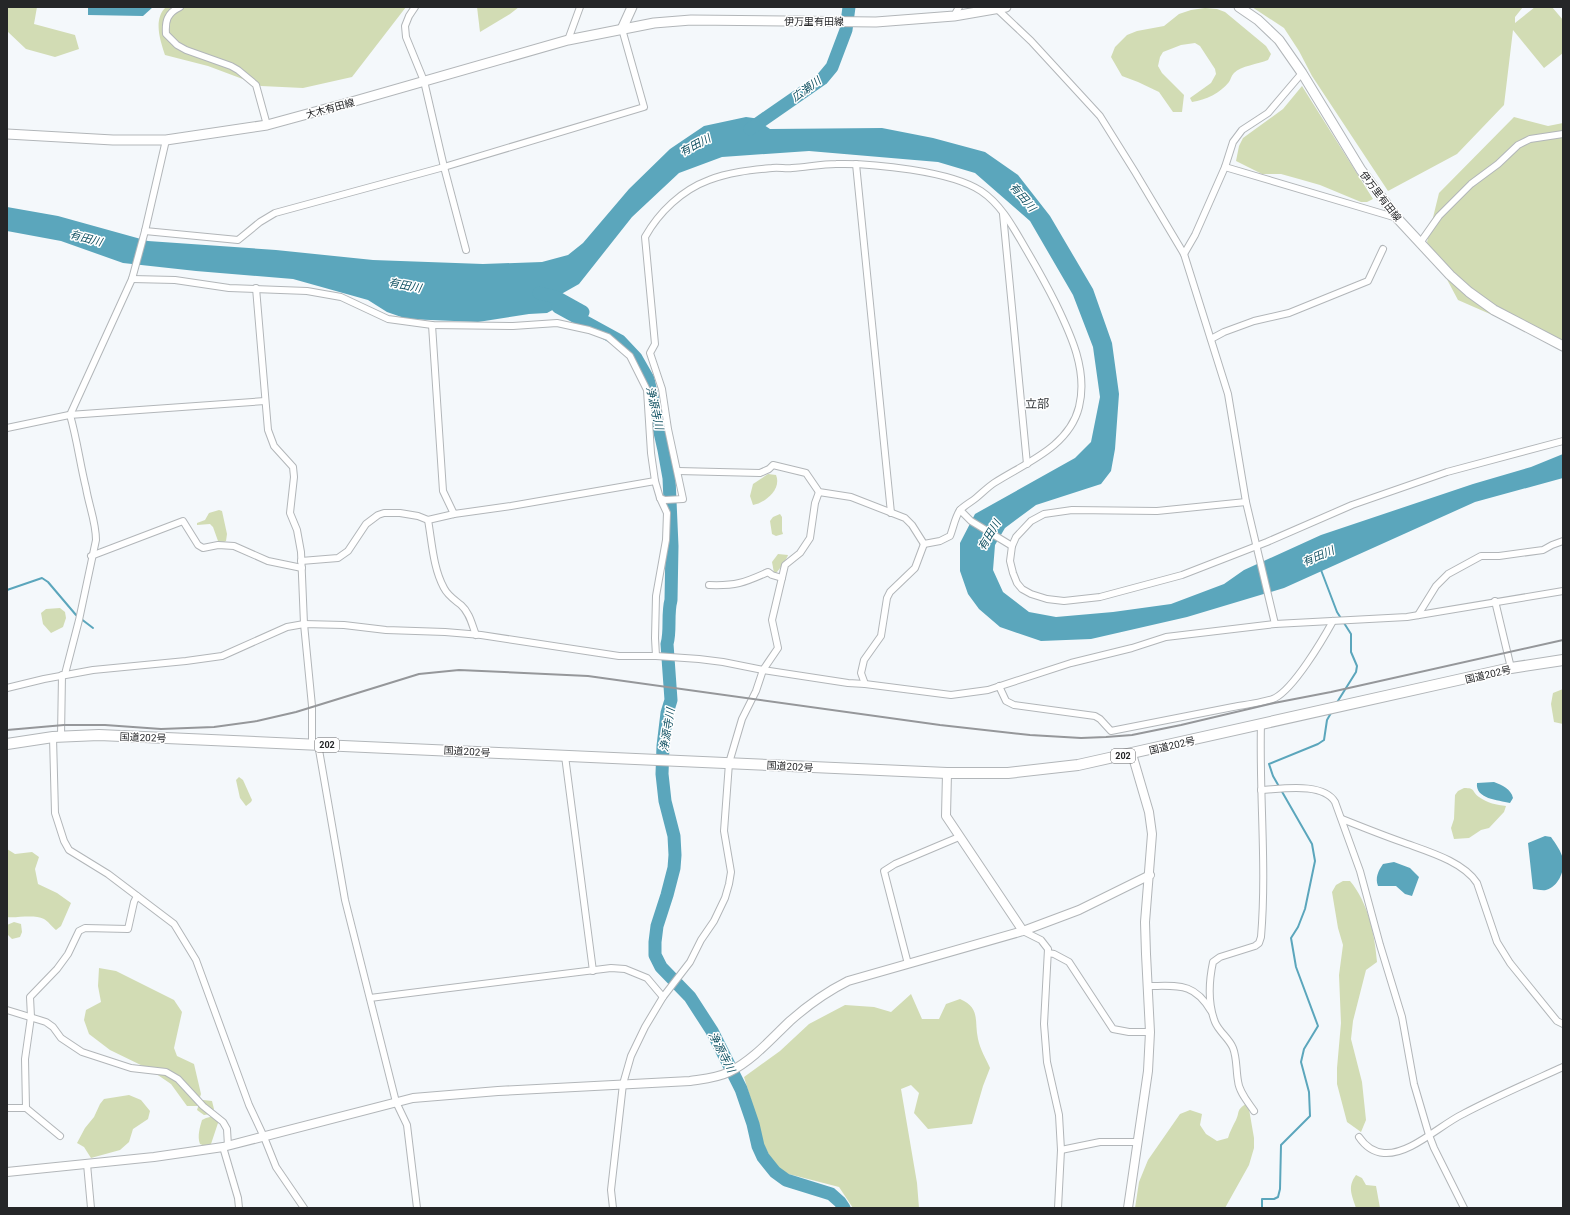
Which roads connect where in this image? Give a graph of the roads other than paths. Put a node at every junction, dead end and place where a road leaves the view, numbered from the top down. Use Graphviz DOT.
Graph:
graph roads {
  1 [pos="180,7"];
  2 [pos="415,7"];
  3 [pos="580,7"];
  4 [pos="632,7"];
  5 [pos="958,7"];
  6 [pos="1006,7"];
  7 [pos="1239,7"];
  8 [pos="995,8"];
  9 [pos="954,16"];
  10 [pos="622,29"];
  11 [pos="568,40"];
  12 [pos="1302,73"];
  13 [pos="424,81"];
  14 [pos="267,124"];
  15 [pos="7,134"];
  16 [pos="1563,134"];
  17 [pos="166,140"];
  18 [pos="856,164"];
  19 [pos="444,167"];
  20 [pos="1225,167"];
  21 [pos="1003,212"];
  22 [pos="1398,219"];
  23 [pos="145,231"];
  24 [pos="1420,244"];
  25 [pos="1383,249"];
  26 [pos="466,250"];
  27 [pos="1184,254"];
  28 [pos="132,276"];
  29 [pos="256,288"];
  30 [pos="432,325"];
  31 [pos="1211,339"];
  32 [pos="1563,346"];
  33 [pos="265,401"];
  34 [pos="70,415"];
  35 [pos="7,428"];
  36 [pos="1563,441"];
  37 [pos="1027,464"];
  38 [pos="678,471"];
  39 [pos="655,481"];
  40 [pos="819,492"];
  41 [pos="663,499"];
  42 [pos="1246,502"];
  43 [pos="960,510"];
  44 [pos="891,513"];
  45 [pos="454,514"];
  46 [pos="428,520"];
  47 [pos="1563,541"];
  48 [pos="924,544"];
  49 [pos="1012,546"];
  50 [pos="1256,547"];
  51 [pos="91,556"];
  52 [pos="301,564"];
  53 [pos="782,578"];
  54 [pos="709,585"];
  55 [pos="1563,591"];
  56 [pos="1495,601"];
  57 [pos="1418,615"];
  58 [pos="1333,621"];
  59 [pos="304,624"];
  60 [pos="1275,624"];
  61 [pos="476,635"];
  62 [pos="656,656"];
  63 [pos="1563,660"];
  64 [pos="1511,668"];
  65 [pos="763,670"];
  66 [pos="64,675"];
  67 [pos="866,684"];
  68 [pos="999,686"];
  69 [pos="7,688"];
  70 [pos="1261,724"];
  71 [pos="57,737"];
  72 [pos="7,744"];
  73 [pos="315,744"];
  74 [pos="1132,754"];
  75 [pos="565,756"];
  76 [pos="729,763"];
  77 [pos="947,773"];
  78 [pos="1261,790"];
  79 [pos="1342,819"];
  80 [pos="959,837"];
  81 [pos="1150,875"];
  82 [pos="137,896"];
  83 [pos="1023,931"];
  84 [pos="1048,953"];
  85 [pos="908,964"];
  86 [pos="593,971"];
  87 [pos="1148,986"];
  88 [pos="663,996"];
  89 [pos="370,998"];
  90 [pos="7,1010"];
  91 [pos="1214,1016"];
  92 [pos="31,1017"];
  93 [pos="1563,1024"];
  94 [pos="1150,1032"];
  95 [pos="1563,1067"];
  96 [pos="623,1084"];
  97 [pos="396,1102"];
  98 [pos="7,1108"];
  99 [pos="26,1108"];
  100 [pos="1254,1110"];
  101 [pos="1429,1135"];
  102 [pos="60,1136"];
  103 [pos="264,1137"];
  104 [pos="1359,1137"];
  105 [pos="1138,1142"];
  106 [pos="225,1147"];
  107 [pos="1061,1150"];
  108 [pos="87,1164"];
  109 [pos="7,1172"];
  110 [pos="91,1208"];
  111 [pos="239,1208"];
  112 [pos="304,1208"];
  113 [pos="417,1208"];
  114 [pos="612,1208"];
  115 [pos="1058,1208"];
  116 [pos="1128,1208"];
  117 [pos="1464,1208"];
  1 -- 14 [label="street"];
  2 -- 13 [label="street"];
  3 -- 11 [label="street"];
  4 -- 10 [label="main road"];
  5 -- 9 [label="street"];
  6 -- 8 [label="main road, 伊万里有田線"];
  7 -- 12 [label="main road, 伊万里有田線"];
  8 -- 9 [label="main road, 伊万里有田線"];
  8 -- 27 [label="street"];
  9 -- 10 [label="main road, 伊万里有田線"];
  10 -- 11 [label="main road, 大木有田線"];
  10 -- 19 [label="street"];
  11 -- 13 [label="main road, 大木有田線"];
  12 -- 20 [label="street"];
  12 -- 22 [label="main road, 伊万里有田線"];
  13 -- 14 [label="main road, 大木有田線"];
  13 -- 19 [label="street"];
  14 -- 17 [label="main road, 大木有田線"];
  15 -- 17 [label="main road, 大木有田線"];
  16 -- 24 [label="street"];
  17 -- 23 [label="street"];
  18 -- 21 [label="street"];
  18 -- 38 [label="street"];
  18 -- 44 [label="street"];
  19 -- 23 [label="street"];
  19 -- 26 [label="street"];
  20 -- 22 [label="street"];
  20 -- 27 [label="street"];
  21 -- 37 [label="street"];
  21 -- 37 [label="street"];
  22 -- 24 [label="main road, 伊万里有田線"];
  23 -- 28 [label="street"];
  24 -- 32 [label="main road, 伊万里有田線"];
  25 -- 31 [label="street"];
  27 -- 31 [label="street"];
  28 -- 29 [label="street"];
  28 -- 34 [label="street"];
  29 -- 30 [label="street"];
  29 -- 33 [label="street"];
  30 -- 39 [label="street"];
  30 -- 45 [label="street"];
  31 -- 42 [label="street"];
  33 -- 34 [label="street"];
  33 -- 52 [label="street"];
  34 -- 35 [label="street"];
  34 -- 51 [label="street"];
  36 -- 50 [label="street"];
  37 -- 43 [label="street"];
  38 -- 40 [label="street"];
  38 -- 41 [label="street"];
  39 -- 41 [label="street"];
  39 -- 45 [label="street"];
  40 -- 44 [label="street"];
  40 -- 53 [label="street"];
  41 -- 62 [label="street"];
  42 -- 49 [label="street"];
  42 -- 50 [label="street"];
  43 -- 48 [label="street"];
  43 -- 49 [label="street"];
  44 -- 48 [label="street"];
  45 -- 46 [label="street"];
  46 -- 52 [label="street"];
  46 -- 61 [label="street"];
  47 -- 57 [label="street"];
  48 -- 67 [label="street"];
  49 -- 50 [label="street"];
  50 -- 60 [label="street"];
  51 -- 52 [label="street"];
  51 -- 66 [label="street"];
  52 -- 59 [label="street"];
  53 -- 54 [label="street"];
  53 -- 65 [label="street"];
  55 -- 56 [label="street"];
  56 -- 57 [label="street"];
  56 -- 64 [label="street"];
  57 -- 58 [label="street"];
  58 -- 60 [label="street"];
  58 -- 68 [label="street"];
  59 -- 61 [label="street"];
  59 -- 66 [label="street"];
  59 -- 73 [label="street"];
  60 -- 68 [label="street"];
  61 -- 62 [label="street"];
  62 -- 65 [label="street"];
  63 -- 64 [label="highway, 国道202号 / 202"];
  64 -- 70 [label="highway, 国道202号 / 202"];
  65 -- 67 [label="street"];
  65 -- 76 [label="street"];
  66 -- 69 [label="street"];
  66 -- 71 [label="street"];
  67 -- 68 [label="street"];
  70 -- 74 [label="highway, 国道202号 / 202"];
  70 -- 78 [label="street"];
  71 -- 72 [label="highway, 国道202号 / 202"];
  71 -- 73 [label="highway, 国道202号 / 202"];
  71 -- 82 [label="street"];
  73 -- 75 [label="highway, 国道202号 / 202"];
  73 -- 89 [label="street"];
  74 -- 77 [label="highway, 国道202号 / 202"];
  74 -- 81 [label="street"];
  75 -- 76 [label="highway, 国道202号 / 202"];
  75 -- 86 [label="street"];
  76 -- 77 [label="highway, 国道202号 / 202"];
  76 -- 88 [label="street"];
  77 -- 80 [label="street"];
  78 -- 79 [label="street"];
  78 -- 91 [label="street"];
  79 -- 93 [label="street"];
  79 -- 101 [label="street"];
  80 -- 83 [label="street"];
  80 -- 85 [label="street"];
  81 -- 83 [label="street"];
  81 -- 87 [label="street"];
  82 -- 92 [label="street"];
  82 -- 103 [label="street"];
  83 -- 84 [label="street"];
  83 -- 85 [label="street"];
  84 -- 94 [label="street"];
  84 -- 107 [label="street"];
  85 -- 96 [label="street"];
  86 -- 88 [label="street"];
  86 -- 89 [label="street"];
  87 -- 91 [label="street"];
  87 -- 94 [label="street"];
  88 -- 96 [label="street"];
  89 -- 97 [label="street"];
  90 -- 92 [label="street"];
  91 -- 100 [label="street"];
  92 -- 99 [label="street"];
  92 -- 106 [label="street"];
  94 -- 105 [label="street"];
  95 -- 101 [label="street"];
  96 -- 97 [label="street"];
  96 -- 114 [label="street"];
  97 -- 103 [label="street"];
  97 -- 113 [label="street"];
  98 -- 99 [label="street"];
  99 -- 102 [label="street"];
  101 -- 104 [label="street"];
  101 -- 117 [label="street"];
  103 -- 106 [label="street"];
  103 -- 112 [label="street"];
  105 -- 107 [label="street"];
  105 -- 116 [label="street"];
  106 -- 108 [label="street"];
  106 -- 111 [label="street"];
  107 -- 115 [label="street"];
  108 -- 109 [label="street"];
  108 -- 110 [label="street"];
}
